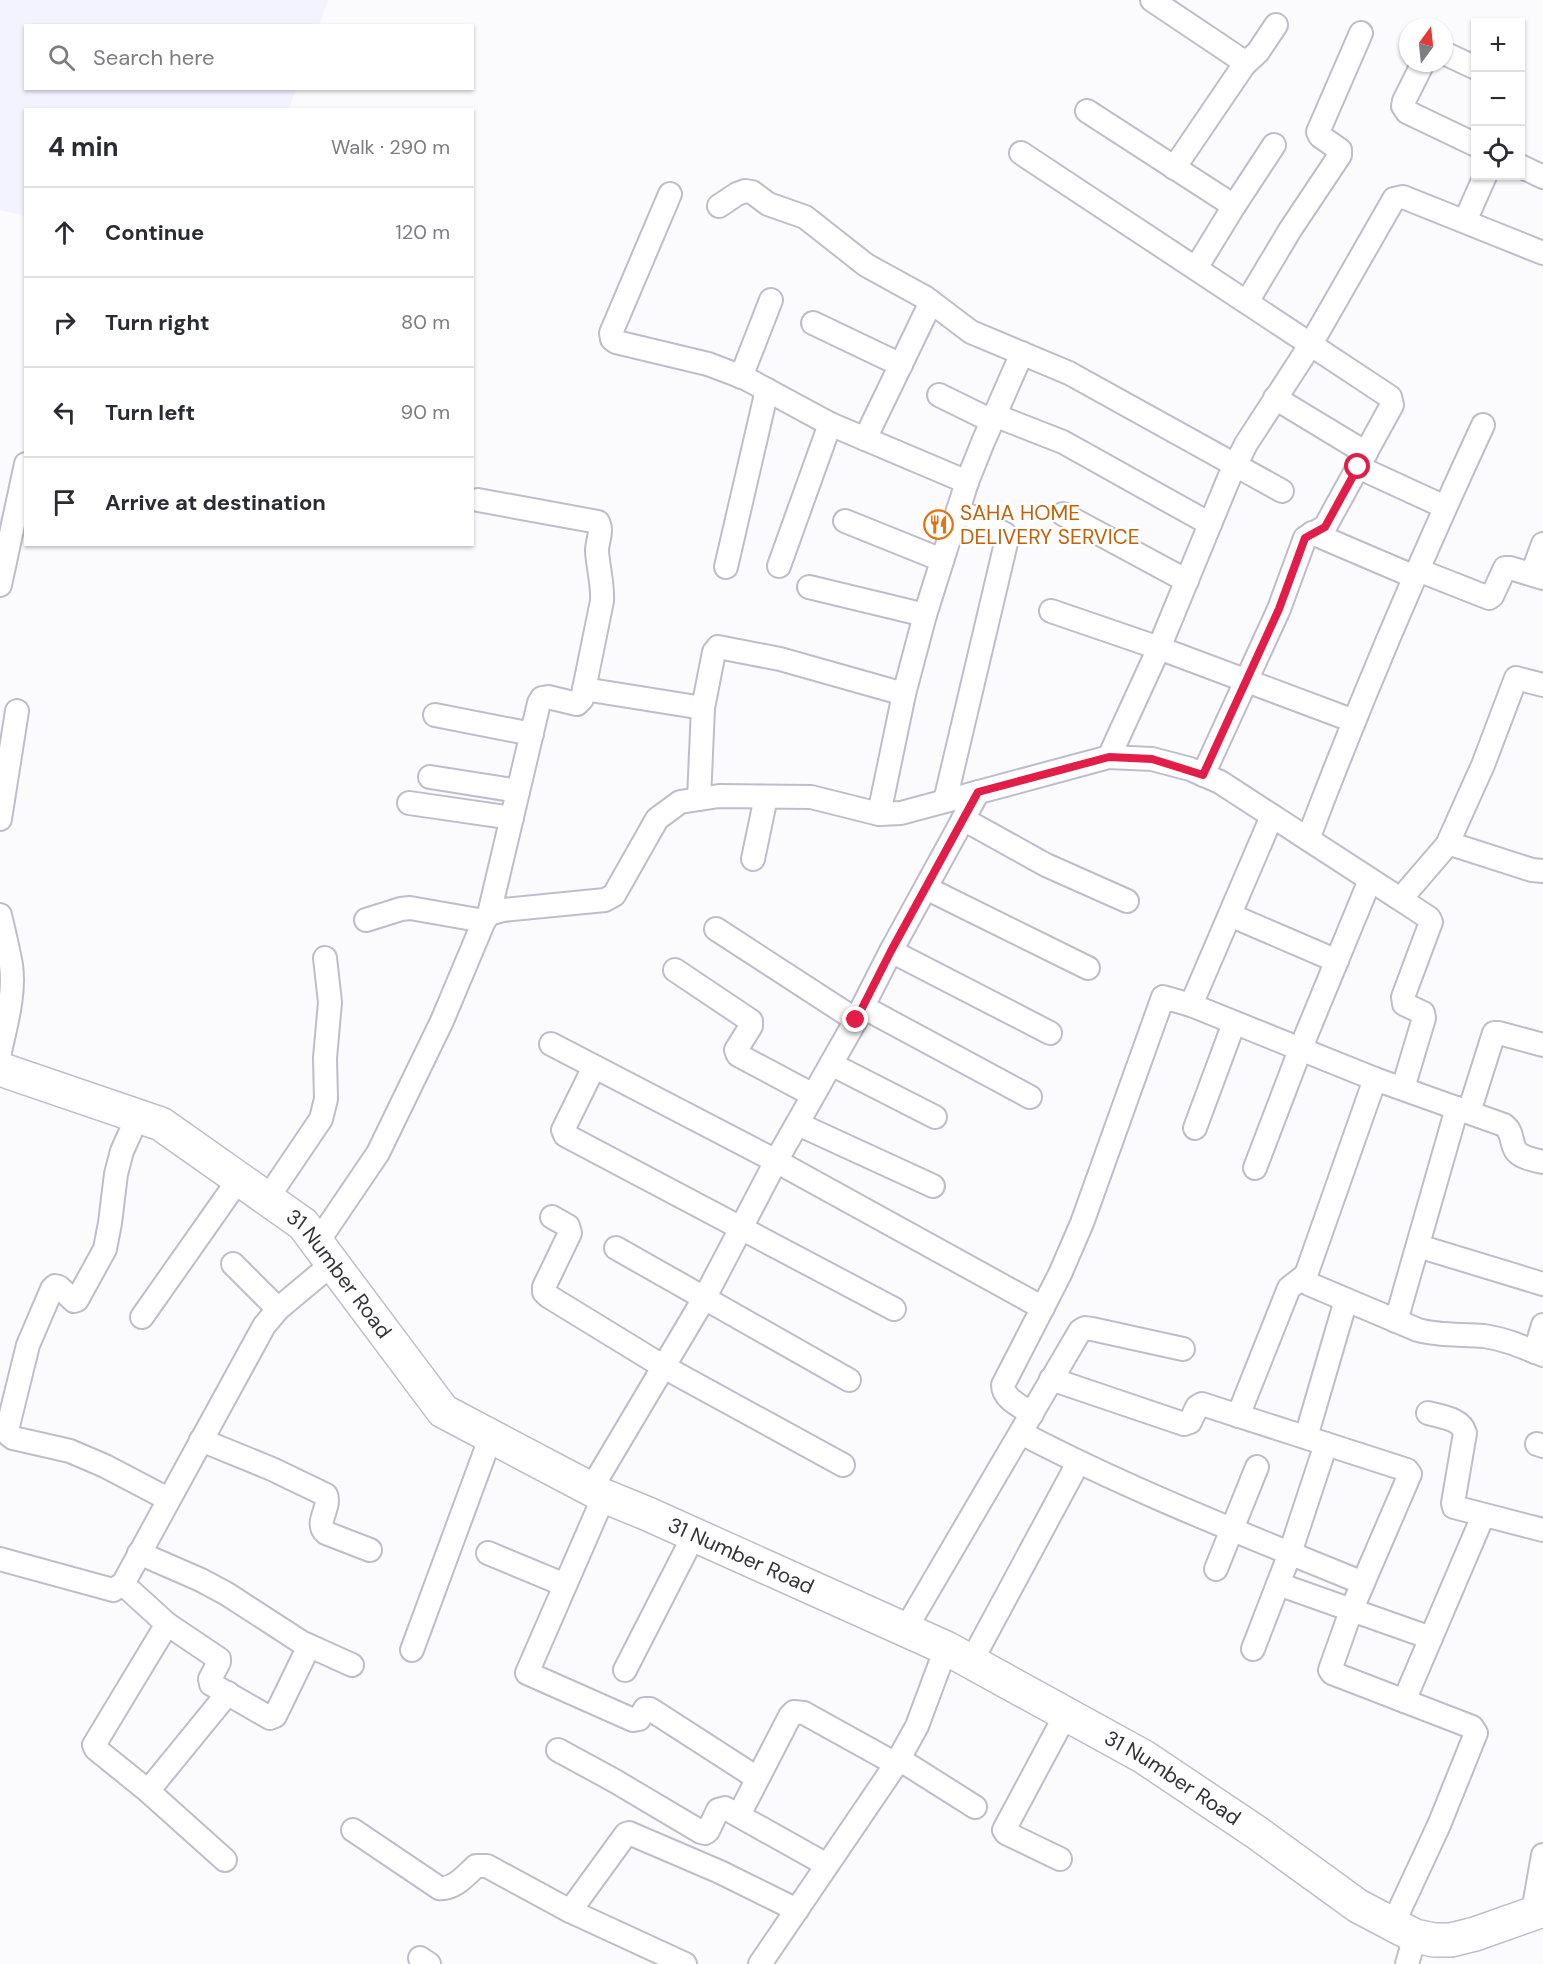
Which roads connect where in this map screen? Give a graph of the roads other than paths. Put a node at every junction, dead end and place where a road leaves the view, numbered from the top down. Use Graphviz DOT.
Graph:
graph roads {
  1 [pos="1152,0"];
  2 [pos="1276,25"];
  3 [pos="1361,33"];
  4 [pos="1453,57"];
  5 [pos="1246,63"];
  6 [pos="1471,66"];
  7 [pos="1418,72"];
  8 [pos="1087,111"];
  9 [pos="1471,143"];
  10 [pos="1274,145"];
  11 [pos="1021,153"];
  12 [pos="1174,168"];
  13 [pos="1525,168"];
  14 [pos="1543,177"];
  15 [pos="1483,180"];
  16 [pos="670,194"];
  17 [pos="719,206"];
  18 [pos="1234,206"];
  19 [pos="1465,221"];
  20 [pos="1543,253"];
  21 [pos="1196,268"];
  22 [pos="771,300"];
  23 [pos="931,302"];
  24 [pos="1247,302"];
  25 [pos="813,322"];
  26 [pos="1311,344"];
  27 [pos="1022,353"];
  28 [pos="901,365"];
  29 [pos="741,377"];
  30 [pos="767,390"];
  31 [pos="939,395"];
  32 [pos="1275,398"];
  33 [pos="993,418"];
  34 [pos="830,424"];
  35 [pos="1483,424"];
  36 [pos="865,439"];
  37 [pos="1362,460"];
  38 [pos="1236,465"];
  39 [pos="24,473"];
  40 [pos="967,482"];
  41 [pos="1282,491"];
  42 [pos="478,501"];
  43 [pos="1445,507"];
  44 [pos="958,510"];
  45 [pos="1063,514"];
  46 [pos="845,521"];
  47 [pos="1210,524"];
  48 [pos="1312,533"];
  49 [pos="1543,544"];
  50 [pos="942,560"];
  51 [pos="779,566"];
  52 [pos="726,567"];
  53 [pos="1416,573"];
  54 [pos="1538,576"];
  55 [pos="1187,581"];
  56 [pos="0,585"];
  57 [pos="809,587"];
  58 [pos="1051,611"];
  59 [pos="924,615"];
  60 [pos="1159,648"];
  61 [pos="1247,680"];
  62 [pos="1543,685"];
  63 [pos="584,689"];
  64 [pos="904,694"];
  65 [pos="703,708"];
  66 [pos="18,711"];
  67 [pos="435,715"];
  68 [pos="1354,721"];
  69 [pos="532,734"];
  70 [pos="1109,757"];
  71 [pos="1203,775"];
  72 [pos="430,777"];
  73 [pos="518,791"];
  74 [pos="978,792"];
  75 [pos="766,797"];
  76 [pos="699,799"];
  77 [pos="945,801"];
  78 [pos="409,803"];
  79 [pos="879,814"];
  80 [pos="1272,816"];
  81 [pos="512,818"];
  82 [pos="0,819"];
  83 [pos="963,819"];
  84 [pos="1308,839"];
  85 [pos="1446,845"];
  86 [pos="753,859"];
  87 [pos="1543,871"];
  88 [pos="1371,880"];
  89 [pos="926,888"];
  90 [pos="1397,897"];
  91 [pos="1127,901"];
  92 [pos="0,915"];
  93 [pos="1230,915"];
  94 [pos="487,917"];
  95 [pos="366,920"];
  96 [pos="716,929"];
  97 [pos="891,951"];
  98 [pos="325,958"];
  99 [pos="1337,961"];
  100 [pos="1088,968"];
  101 [pos="675,969"];
  102 [pos="1191,1005"];
  103 [pos="860,1013"];
  104 [pos="1234,1023"];
  105 [pos="1050,1033"];
  106 [pos="551,1044"];
  107 [pos="1543,1045"];
  108 [pos="1300,1050"];
  109 [pos="0,1052"];
  110 [pos="831,1064"];
  111 [pos="594,1067"];
  112 [pos="0,1069"];
  113 [pos="1375,1079"];
  114 [pos="1403,1088"];
  115 [pos="813,1095"];
  116 [pos="1030,1097"];
  117 [pos="1463,1110"];
  118 [pos="138,1116"];
  119 [pos="935,1117"];
  120 [pos="798,1124"];
  121 [pos="1195,1128"];
  122 [pos="776,1161"];
  123 [pos="1543,1162"];
  124 [pos="1255,1168"];
  125 [pos="239,1179"];
  126 [pos="933,1186"];
  127 [pos="267,1199"];
  128 [pos="552,1217"];
  129 [pos="741,1228"];
  130 [pos="1418,1246"];
  131 [pos="616,1248"];
  132 [pos="325,1253"];
  133 [pos="233,1264"];
  134 [pos="1306,1275"];
  135 [pos="1543,1284"];
  136 [pos="705,1297"];
  137 [pos="1346,1300"];
  138 [pos="1042,1308"];
  139 [pos="278,1309"];
  140 [pos="894,1309"];
  141 [pos="142,1317"];
  142 [pos="1396,1322"];
  143 [pos="1543,1325"];
  144 [pos="1183,1349"];
  145 [pos="1539,1353"];
  146 [pos="664,1367"];
  147 [pos="1052,1379"];
  148 [pos="849,1380"];
  149 [pos="1428,1413"];
  150 [pos="1238,1416"];
  151 [pos="1027,1423"];
  152 [pos="491,1436"];
  153 [pos="201,1440"];
  154 [pos="1316,1441"];
  155 [pos="1078,1463"];
  156 [pos="843,1465"];
  157 [pos="1257,1467"];
  158 [pos="598,1493"];
  159 [pos="168,1499"];
  160 [pos="1484,1516"];
  161 [pos="1232,1530"];
  162 [pos="1543,1530"];
  163 [pos="694,1535"];
  164 [pos="370,1550"];
  165 [pos="139,1553"];
  166 [pos="488,1553"];
  167 [pos="1290,1553"];
  168 [pos="0,1559"];
  169 [pos="1216,1569"];
  170 [pos="1364,1583"];
  171 [pos="123,1584"];
  172 [pos="1278,1584"];
  173 [pos="565,1585"];
  174 [pos="1351,1611"];
  175 [pos="167,1624"];
  176 [pos="904,1629"];
  177 [pos="1431,1638"];
  178 [pos="309,1646"];
  179 [pos="1253,1649"];
  180 [pos="412,1650"];
  181 [pos="959,1655"];
  182 [pos="352,1665"];
  183 [pos="625,1670"];
  184 [pos="228,1693"];
  185 [pos="1404,1701"];
  186 [pos="1066,1714"];
  187 [pos="558,1750"];
  188 [pos="897,1762"];
  189 [pos="758,1778"];
  190 [pos="148,1791"];
  191 [pos="975,1807"];
  192 [pos="739,1815"];
  193 [pos="353,1830"];
  194 [pos="1543,1855"];
  195 [pos="1060,1859"];
  196 [pos="225,1860"];
  197 [pos="827,1865"];
  198 [pos="797,1910"];
  199 [pos="570,1911"];
  200 [pos="1538,1911"];
  201 [pos="1405,1942"];
  202 [pos="685,1964"];
  203 [pos="760,1964"];
  1 -- 5 [label="street"];
  2 -- 5 [label="street"];
  3 -- 24 [label="street"];
  4 -- 6 [label="street"];
  5 -- 12 [label="street"];
  7 -- 9 [label="street"];
  8 -- 12 [label="street"];
  10 -- 18 [label="street"];
  11 -- 21 [label="street"];
  12 -- 18 [label="street"];
  13 -- 14 [label="street"];
  15 -- 19 [label="street"];
  16 -- 29 [label="street"];
  17 -- 23 [label="street"];
  18 -- 21 [label="street"];
  19 -- 20 [label="street"];
  19 -- 26 [label="street"];
  21 -- 24 [label="street"];
  22 -- 29 [label="street"];
  23 -- 27 [label="street"];
  23 -- 28 [label="street"];
  24 -- 26 [label="street"];
  25 -- 28 [label="street"];
  26 -- 32 [label="street"];
  26 -- 37 [label="street"];
  27 -- 33 [label="street"];
  27 -- 38 [label="street"];
  28 -- 36 [label="street"];
  29 -- 30 [label="street"];
  30 -- 34 [label="street"];
  30 -- 52 [label="street"];
  31 -- 33 [label="street"];
  32 -- 37 [label="street"];
  32 -- 38 [label="street"];
  33 -- 40 [label="street"];
  33 -- 47 [label="street"];
  34 -- 36 [label="street"];
  34 -- 51 [label="street"];
  35 -- 43 [label="street"];
  36 -- 40 [label="street"];
  37 -- 43 [label="street"];
  37 -- 48 [label="street"];
  38 -- 41 [label="street"];
  38 -- 47 [label="street"];
  39 -- 56 [label="street"];
  40 -- 44 [label="street"];
  42 -- 63 [label="street"];
  43 -- 53 [label="street"];
  44 -- 50 [label="street"];
  44 -- 77 [label="street"];
  45 -- 55 [label="street"];
  46 -- 50 [label="street"];
  47 -- 55 [label="street"];
  48 -- 53 [label="street"];
  48 -- 61 [label="street"];
  49 -- 54 [label="street"];
  50 -- 59 [label="street"];
  53 -- 54 [label="street"];
  53 -- 68 [label="street"];
  55 -- 60 [label="street"];
  57 -- 59 [label="street"];
  58 -- 60 [label="street"];
  59 -- 64 [label="street"];
  60 -- 61 [label="street"];
  60 -- 70 [label="street"];
  61 -- 68 [label="street"];
  61 -- 71 [label="street"];
  62 -- 85 [label="street"];
  63 -- 65 [label="street"];
  63 -- 69 [label="street"];
  64 -- 65 [label="street"];
  64 -- 79 [label="street"];
  65 -- 76 [label="street"];
  66 -- 82 [label="street"];
  67 -- 69 [label="street"];
  68 -- 84 [label="street"];
  69 -- 73 [label="street"];
  70 -- 71 [label="street"];
  70 -- 74 [label="street"];
  71 -- 80 [label="street"];
  72 -- 73 [label="street"];
  73 -- 81 [label="street"];
  74 -- 77 [label="street"];
  74 -- 83 [label="street"];
  75 -- 76 [label="street"];
  75 -- 79 [label="street"];
  75 -- 86 [label="street"];
  76 -- 94 [label="street"];
  77 -- 79 [label="street"];
  78 -- 81 [label="street"];
  80 -- 84 [label="street"];
  80 -- 93 [label="street"];
  81 -- 94 [label="street"];
  83 -- 89 [label="street"];
  83 -- 91 [label="street"];
  84 -- 88 [label="street"];
  85 -- 87 [label="street"];
  85 -- 90 [label="street"];
  88 -- 90 [label="street"];
  88 -- 99 [label="street"];
  89 -- 97 [label="street"];
  89 -- 100 [label="street"];
  90 -- 114 [label="street"];
  92 -- 109 [label="street"];
  93 -- 99 [label="street"];
  93 -- 102 [label="street"];
  94 -- 95 [label="street"];
  94 -- 132 [label="street"];
  96 -- 103 [label="street"];
  97 -- 103 [label="street"];
  97 -- 105 [label="street"];
  98 -- 127 [label="street"];
  99 -- 108 [label="street"];
  101 -- 115 [label="street"];
  102 -- 104 [label="street"];
  102 -- 138 [label="street"];
  103 -- 110 [label="street"];
  103 -- 116 [label="street"];
  104 -- 108 [label="street"];
  104 -- 121 [label="street"];
  106 -- 111 [label="street"];
  107 -- 117 [label="street"];
  108 -- 113 [label="street"];
  108 -- 124 [label="street"];
  110 -- 115 [label="street"];
  110 -- 119 [label="street"];
  111 -- 122 [label="street"];
  111 -- 129 [label="street"];
  112 -- 118 [label="main road, 31 Number Road"];
  113 -- 114 [label="street"];
  113 -- 134 [label="street"];
  114 -- 117 [label="street"];
  115 -- 120 [label="street"];
  117 -- 123 [label="street"];
  117 -- 130 [label="street"];
  118 -- 125 [label="main road, 31 Number Road"];
  118 -- 159 [label="street"];
  120 -- 122 [label="street"];
  120 -- 126 [label="street"];
  122 -- 129 [label="street"];
  122 -- 138 [label="street"];
  125 -- 127 [label="main road, 31 Number Road"];
  125 -- 141 [label="street"];
  127 -- 132 [label="main road, 31 Number Road"];
  128 -- 146 [label="street"];
  129 -- 136 [label="street"];
  129 -- 140 [label="street"];
  130 -- 135 [label="street"];
  130 -- 142 [label="street"];
  131 -- 136 [label="street"];
  132 -- 139 [label="street"];
  132 -- 152 [label="main road, 31 Number Road"];
  133 -- 139 [label="street"];
  134 -- 137 [label="street"];
  134 -- 150 [label="street"];
  136 -- 146 [label="street"];
  136 -- 148 [label="street"];
  137 -- 142 [label="street"];
  137 -- 154 [label="street"];
  138 -- 151 [label="street"];
  139 -- 153 [label="street"];
  142 -- 145 [label="street"];
  143 -- 145 [label="street"];
  144 -- 147 [label="street"];
  146 -- 156 [label="street"];
  146 -- 158 [label="street"];
  147 -- 150 [label="street"];
  147 -- 151 [label="street"];
  149 -- 160 [label="street"];
  150 -- 154 [label="street"];
  151 -- 155 [label="street"];
  151 -- 176 [label="street"];
  152 -- 158 [label="main road, 31 Number Road"];
  152 -- 180 [label="street"];
  153 -- 159 [label="street"];
  153 -- 164 [label="street"];
  154 -- 167 [label="street"];
  154 -- 170 [label="street"];
  155 -- 161 [label="street"];
  155 -- 181 [label="street"];
  157 -- 161 [label="street"];
  158 -- 163 [label="main road, 31 Number Road"];
  158 -- 173 [label="street"];
  159 -- 165 [label="street"];
  160 -- 162 [label="street"];
  160 -- 177 [label="street"];
  161 -- 167 [label="street"];
  161 -- 169 [label="street"];
  163 -- 176 [label="main road, 31 Number Road"];
  163 -- 183 [label="street"];
  165 -- 171 [label="street"];
  165 -- 178 [label="street"];
  166 -- 173 [label="street"];
  167 -- 170 [label="street"];
  167 -- 172 [label="street"];
  168 -- 171 [label="street"];
  170 -- 174 [label="street"];
  171 -- 175 [label="street"];
  172 -- 174 [label="street"];
  172 -- 179 [label="street"];
  173 -- 189 [label="street"];
  174 -- 177 [label="street"];
  174 -- 185 [label="street"];
  175 -- 184 [label="street"];
  175 -- 190 [label="street"];
  176 -- 181 [label="main road, 31 Number Road"];
  177 -- 185 [label="street"];
  178 -- 182 [label="street"];
  178 -- 184 [label="street"];
  181 -- 186 [label="main road, 31 Number Road"];
  181 -- 188 [label="street"];
  184 -- 190 [label="street"];
  185 -- 201 [label="street"];
  186 -- 195 [label="street"];
  186 -- 201 [label="main road, 31 Number Road"];
  187 -- 192 [label="street"];
  188 -- 189 [label="street"];
  188 -- 191 [label="street"];
  188 -- 197 [label="street"];
  189 -- 192 [label="street"];
  190 -- 196 [label="street"];
  192 -- 197 [label="street"];
  193 -- 199 [label="street"];
  194 -- 200 [label="street"];
  197 -- 198 [label="street"];
  198 -- 199 [label="street"];
  198 -- 203 [label="street"];
  199 -- 202 [label="street"];
  200 -- 201 [label="main road, 31 Number Road"];
}
